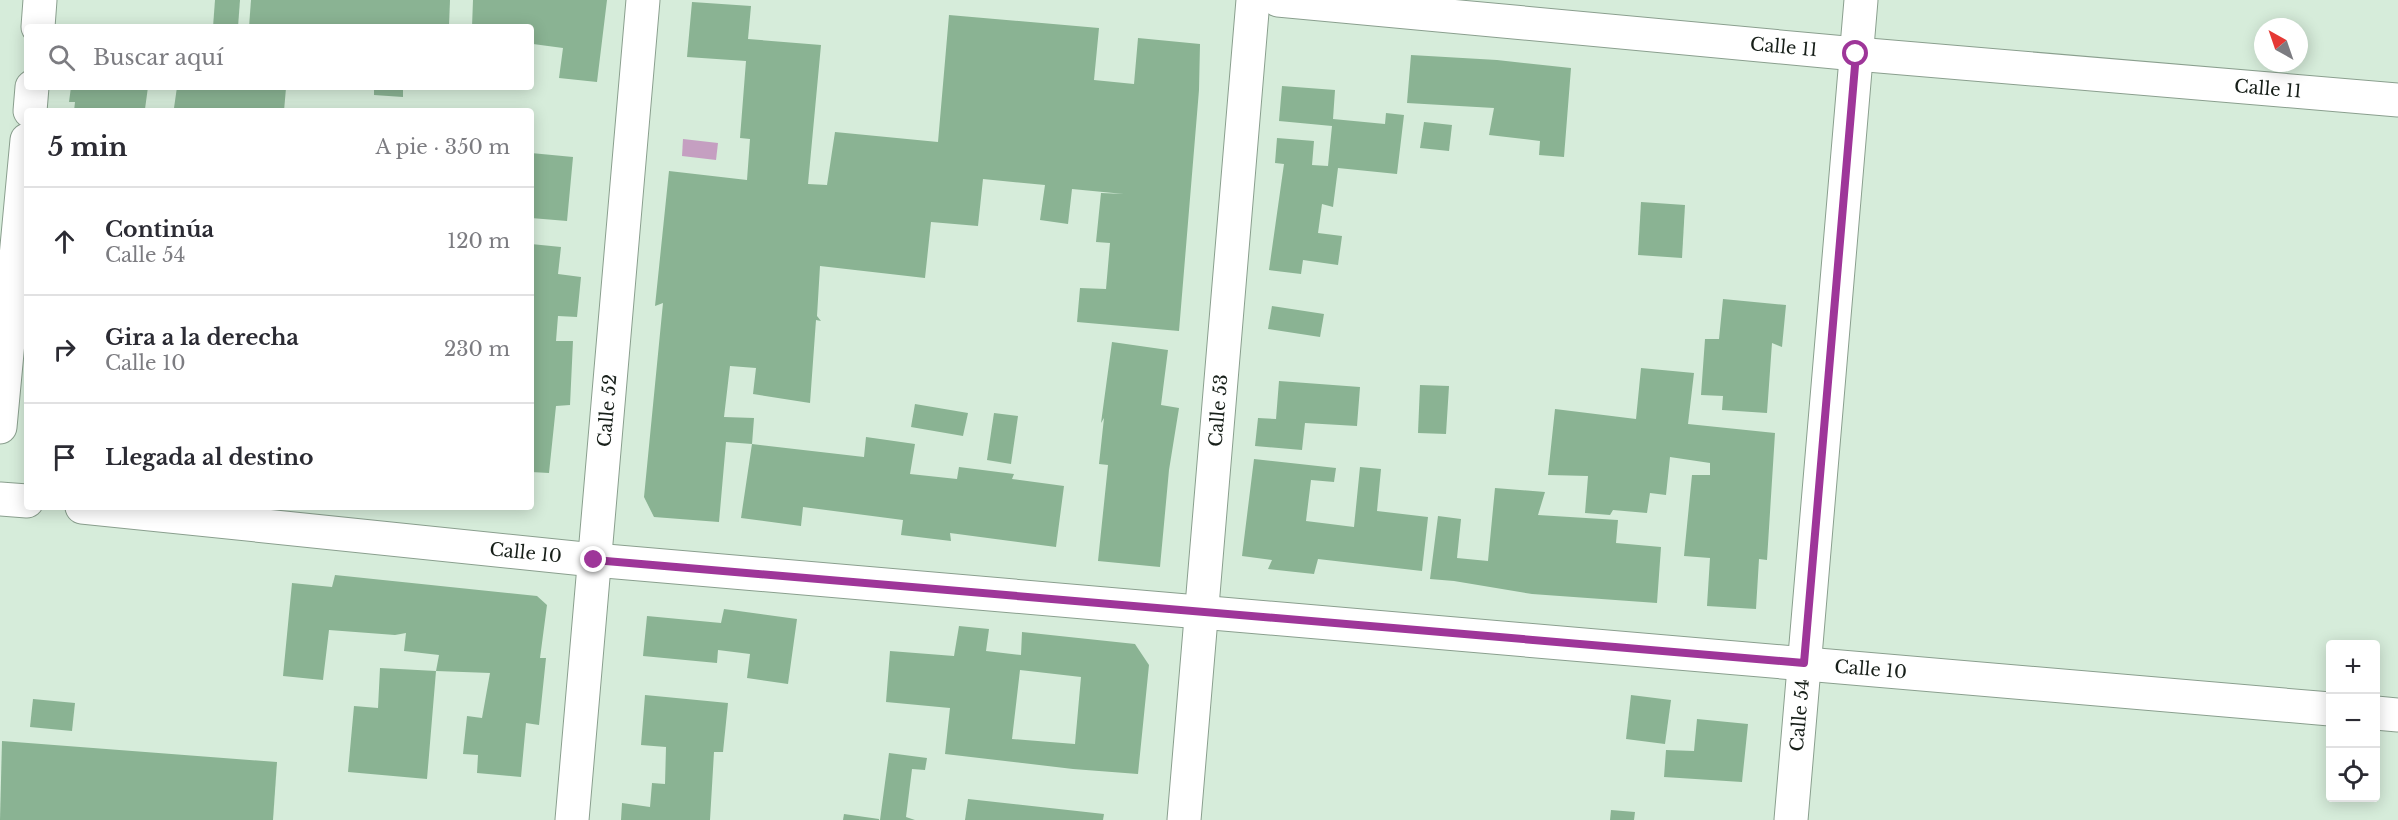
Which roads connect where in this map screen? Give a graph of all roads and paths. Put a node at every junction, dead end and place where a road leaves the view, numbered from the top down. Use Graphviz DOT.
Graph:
graph roads {
  1 [pos="40,0"];
  2 [pos="643,0"];
  3 [pos="1253,0"];
  4 [pos="1278,0"];
  5 [pos="1861,0"];
  6 [pos="38,24"];
  7 [pos="1856,54"];
  8 [pos="32,90"];
  9 [pos="2398,100"];
  10 [pos="30,108"];
  11 [pos="24,172"];
  12 [pos="0,427"];
  13 [pos="0,499"];
  14 [pos="24,501"];
  15 [pos="111,510"];
  16 [pos="594,560"];
  17 [pos="1202,612"];
  18 [pos="1804,663"];
  19 [pos="2326,709"];
  20 [pos="2380,713"];
  21 [pos="2398,715"];
  22 [pos="572,820"];
  23 [pos="1184,820"];
  24 [pos="1791,820"];
  1 -- 6 [label="street"];
  2 -- 16 [label="street, Calle 52"];
  3 -- 17 [label="street, Calle 53"];
  4 -- 7 [label="street, Calle 11"];
  5 -- 7 [label="street, Calle 54"];
  7 -- 9 [label="street, Calle 11"];
  7 -- 18 [label="street, Calle 54"];
  8 -- 10 [label="street"];
  11 -- 12 [label="street"];
  13 -- 14 [label="street"];
  15 -- 16 [label="street, Calle 10"];
  16 -- 17 [label="street, Calle 10"];
  16 -- 22 [label="street, Calle 52"];
  17 -- 18 [label="street, Calle 10"];
  17 -- 23 [label="street, Calle 53"];
  18 -- 19 [label="street, Calle 10"];
  18 -- 24 [label="street, Calle 54"];
  20 -- 21 [label="street"];
}
